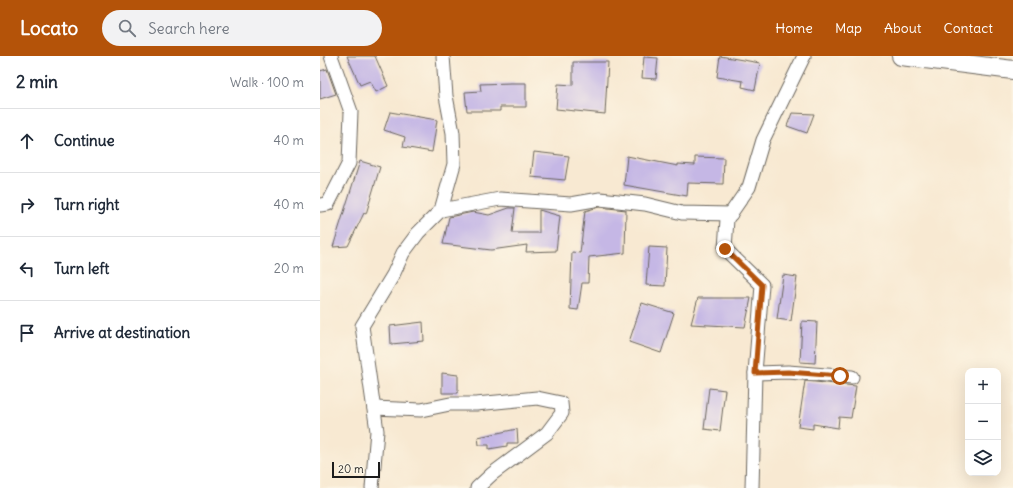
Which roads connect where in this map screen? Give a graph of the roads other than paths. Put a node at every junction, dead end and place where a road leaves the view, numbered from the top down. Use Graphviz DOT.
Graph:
graph roads {
  1 [pos="331,56"];
  2 [pos="443,56"];
  3 [pos="804,56"];
  4 [pos="900,56"];
  5 [pos="1013,70"];
  6 [pos="320,205"];
  7 [pos="441,210"];
  8 [pos="731,214"];
  9 [pos="755,373"];
  10 [pos="852,377"];
  11 [pos="374,408"];
  12 [pos="372,488"];
  13 [pos="477,488"];
  14 [pos="752,488"];
  1 -- 6 [label="street"];
  2 -- 7 [label="street"];
  3 -- 8 [label="street"];
  4 -- 5 [label="street"];
  7 -- 8 [label="street"];
  7 -- 11 [label="street"];
  8 -- 9 [label="street"];
  9 -- 10 [label="street"];
  9 -- 14 [label="street"];
  11 -- 12 [label="street"];
  11 -- 13 [label="street"];
}
